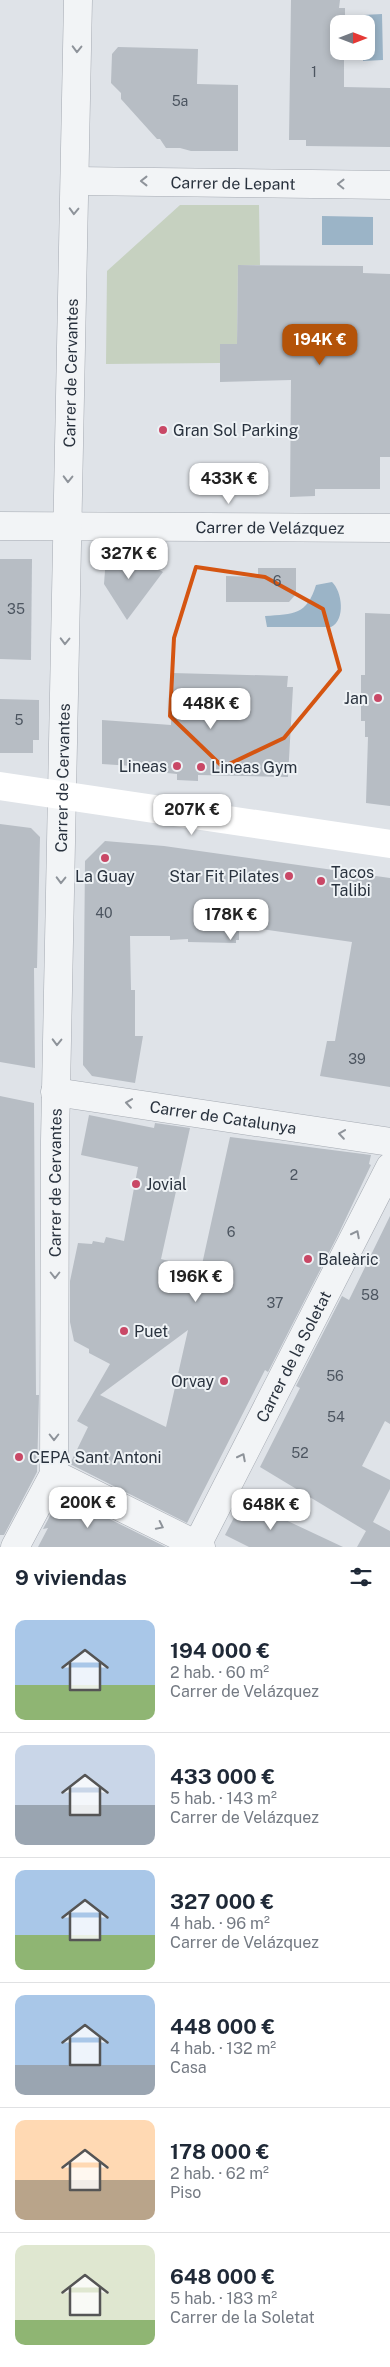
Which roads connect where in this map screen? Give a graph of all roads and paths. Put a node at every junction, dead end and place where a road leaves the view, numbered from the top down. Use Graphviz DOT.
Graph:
graph roads {
  1 [pos="78,0"];
  2 [pos="75,181"];
  3 [pos="390,185"];
  4 [pos="0,526"];
  5 [pos="68,527"];
  6 [pos="390,528"];
  7 [pos="0,786"];
  8 [pos="62,796"];
  9 [pos="390,844"];
  10 [pos="55,1092"];
  11 [pos="390,1142"];
  12 [pos="390,1167"];
  13 [pos="54,1474"];
  14 [pos="198,1546"];
  15 [pos="15,1547"];
  1 -- 2 [label="street, Carrer de Cervantes, one-way"];
  3 -- 2 [label="street, Carrer de Lepant, one-way"];
  2 -- 5 [label="street, Carrer de Cervantes, one-way"];
  4 -- 5 [label="street, Carrer de Velázquez"];
  5 -- 6 [label="street, Carrer de Velázquez"];
  5 -- 8 [label="street, Carrer de Cervantes, one-way"];
  7 -- 8 [label="street"];
  8 -- 9 [label="street"];
  8 -- 10 [label="street, Carrer de Cervantes, one-way"];
  11 -- 10 [label="street, Carrer de Catalunya, one-way"];
  10 -- 13 [label="street, Carrer de Cervantes, one-way"];
  14 -- 12 [label="street, Carrer de la Soletat, one-way"];
  13 -- 14 [label="street, one-way"];
  13 -- 15 [label="street, Carrer de Cervantes"];
}
